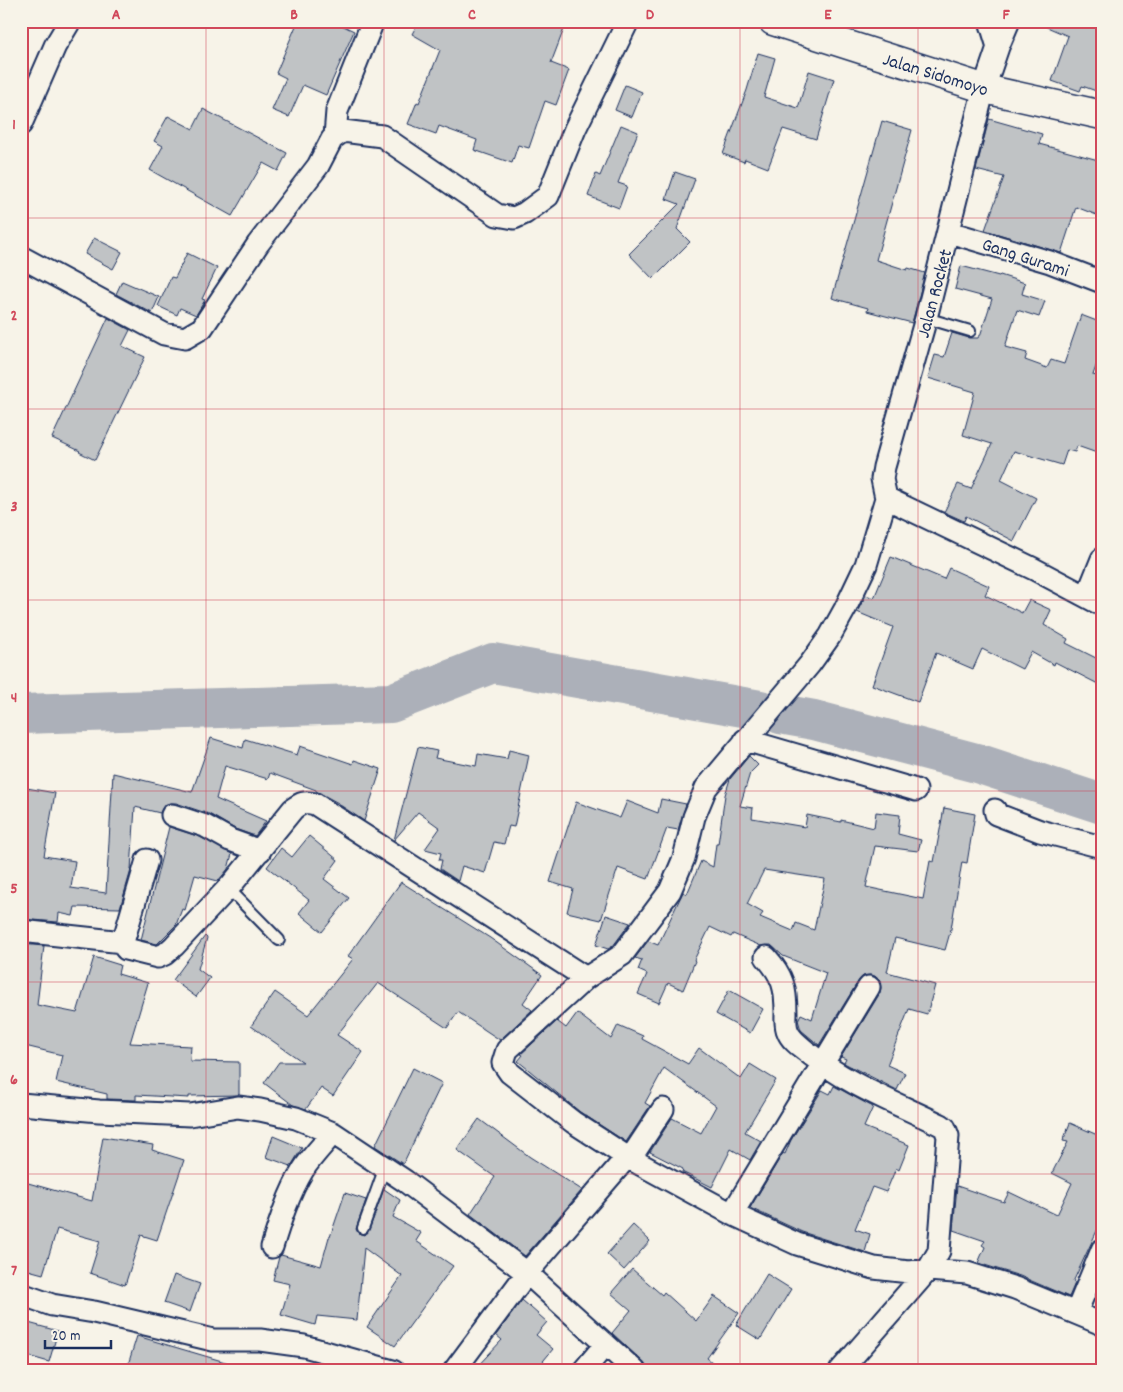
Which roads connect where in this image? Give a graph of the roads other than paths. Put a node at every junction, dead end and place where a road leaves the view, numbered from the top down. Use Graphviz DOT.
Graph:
graph roads {
  1 [pos="70,21"];
  2 [pos="372,21"];
  3 [pos="628,21"];
  4 [pos="773,21"];
  5 [pos="990,21"];
  6 [pos="1009,21"];
  7 [pos="835,31"];
  8 [pos="998,47"];
  9 [pos="984,88"];
  10 [pos="1102,115"];
  11 [pos="21,124"];
  12 [pos="335,136"];
  13 [pos="949,232"];
  14 [pos="21,257"];
  15 [pos="1102,282"];
  16 [pos="926,318"];
  17 [pos="970,331"];
  18 [pos="886,498"];
  19 [pos="1102,559"];
  20 [pos="1094,600"];
  21 [pos="745,740"];
  22 [pos="916,790"];
  23 [pos="995,810"];
  24 [pos="172,815"];
  25 [pos="1102,847"];
  26 [pos="260,852"];
  27 [pos="148,860"];
  28 [pos="228,888"];
  29 [pos="21,932"];
  30 [pos="279,940"];
  31 [pos="123,942"];
  32 [pos="766,957"];
  33 [pos="586,978"];
  34 [pos="869,987"];
  35 [pos="823,1065"];
  36 [pos="21,1104"];
  37 [pos="663,1109"];
  38 [pos="333,1133"];
  39 [pos="629,1158"];
  40 [pos="385,1168"];
  41 [pos="732,1214"];
  42 [pos="363,1228"];
  43 [pos="272,1247"];
  44 [pos="1102,1250"];
  45 [pos="928,1270"];
  46 [pos="527,1273"];
  47 [pos="21,1294"];
  48 [pos="1076,1313"];
  49 [pos="1102,1324"];
  50 [pos="605,1345"];
  51 [pos="393,1371"];
  52 [pos="454,1371"];
  53 [pos="583,1371"];
  54 [pos="635,1371"];
  55 [pos="840,1371"];
  1 -- 11 [label="street"];
  2 -- 12 [label="street"];
  3 -- 12 [label="street"];
  4 -- 7 [label="main road, Jalan Sidomoyo"];
  5 -- 8 [label="street"];
  6 -- 8 [label="street, Jalan Rocket"];
  7 -- 9 [label="main road, Jalan Sidomoyo"];
  8 -- 9 [label="street, Jalan Rocket"];
  9 -- 10 [label="main road, Jalan Sidomoyo"];
  9 -- 13 [label="street, Jalan Rocket"];
  12 -- 14 [label="street"];
  13 -- 15 [label="street, Gang Gurami"];
  13 -- 16 [label="street, Jalan Rocket"];
  16 -- 17 [label="lane"];
  16 -- 18 [label="street, Jalan Rocket"];
  18 -- 20 [label="street"];
  18 -- 21 [label="street"];
  19 -- 20 [label="street"];
  21 -- 22 [label="street"];
  21 -- 33 [label="street"];
  23 -- 25 [label="street"];
  24 -- 26 [label="street"];
  26 -- 28 [label="street"];
  26 -- 33 [label="street"];
  27 -- 31 [label="street"];
  28 -- 30 [label="lane"];
  28 -- 31 [label="street"];
  29 -- 31 [label="street"];
  32 -- 35 [label="street"];
  33 -- 39 [label="street"];
  34 -- 35 [label="street"];
  35 -- 41 [label="street"];
  35 -- 45 [label="street"];
  36 -- 38 [label="street"];
  37 -- 39 [label="street"];
  38 -- 40 [label="street"];
  38 -- 43 [label="street"];
  39 -- 41 [label="street"];
  39 -- 46 [label="street"];
  40 -- 42 [label="lane"];
  40 -- 46 [label="street"];
  41 -- 45 [label="street"];
  44 -- 48 [label="street"];
  45 -- 48 [label="street"];
  45 -- 55 [label="street"];
  46 -- 50 [label="street"];
  46 -- 52 [label="street"];
  47 -- 51 [label="street"];
  48 -- 49 [label="street"];
  50 -- 53 [label="street"];
  50 -- 54 [label="street"];
}
